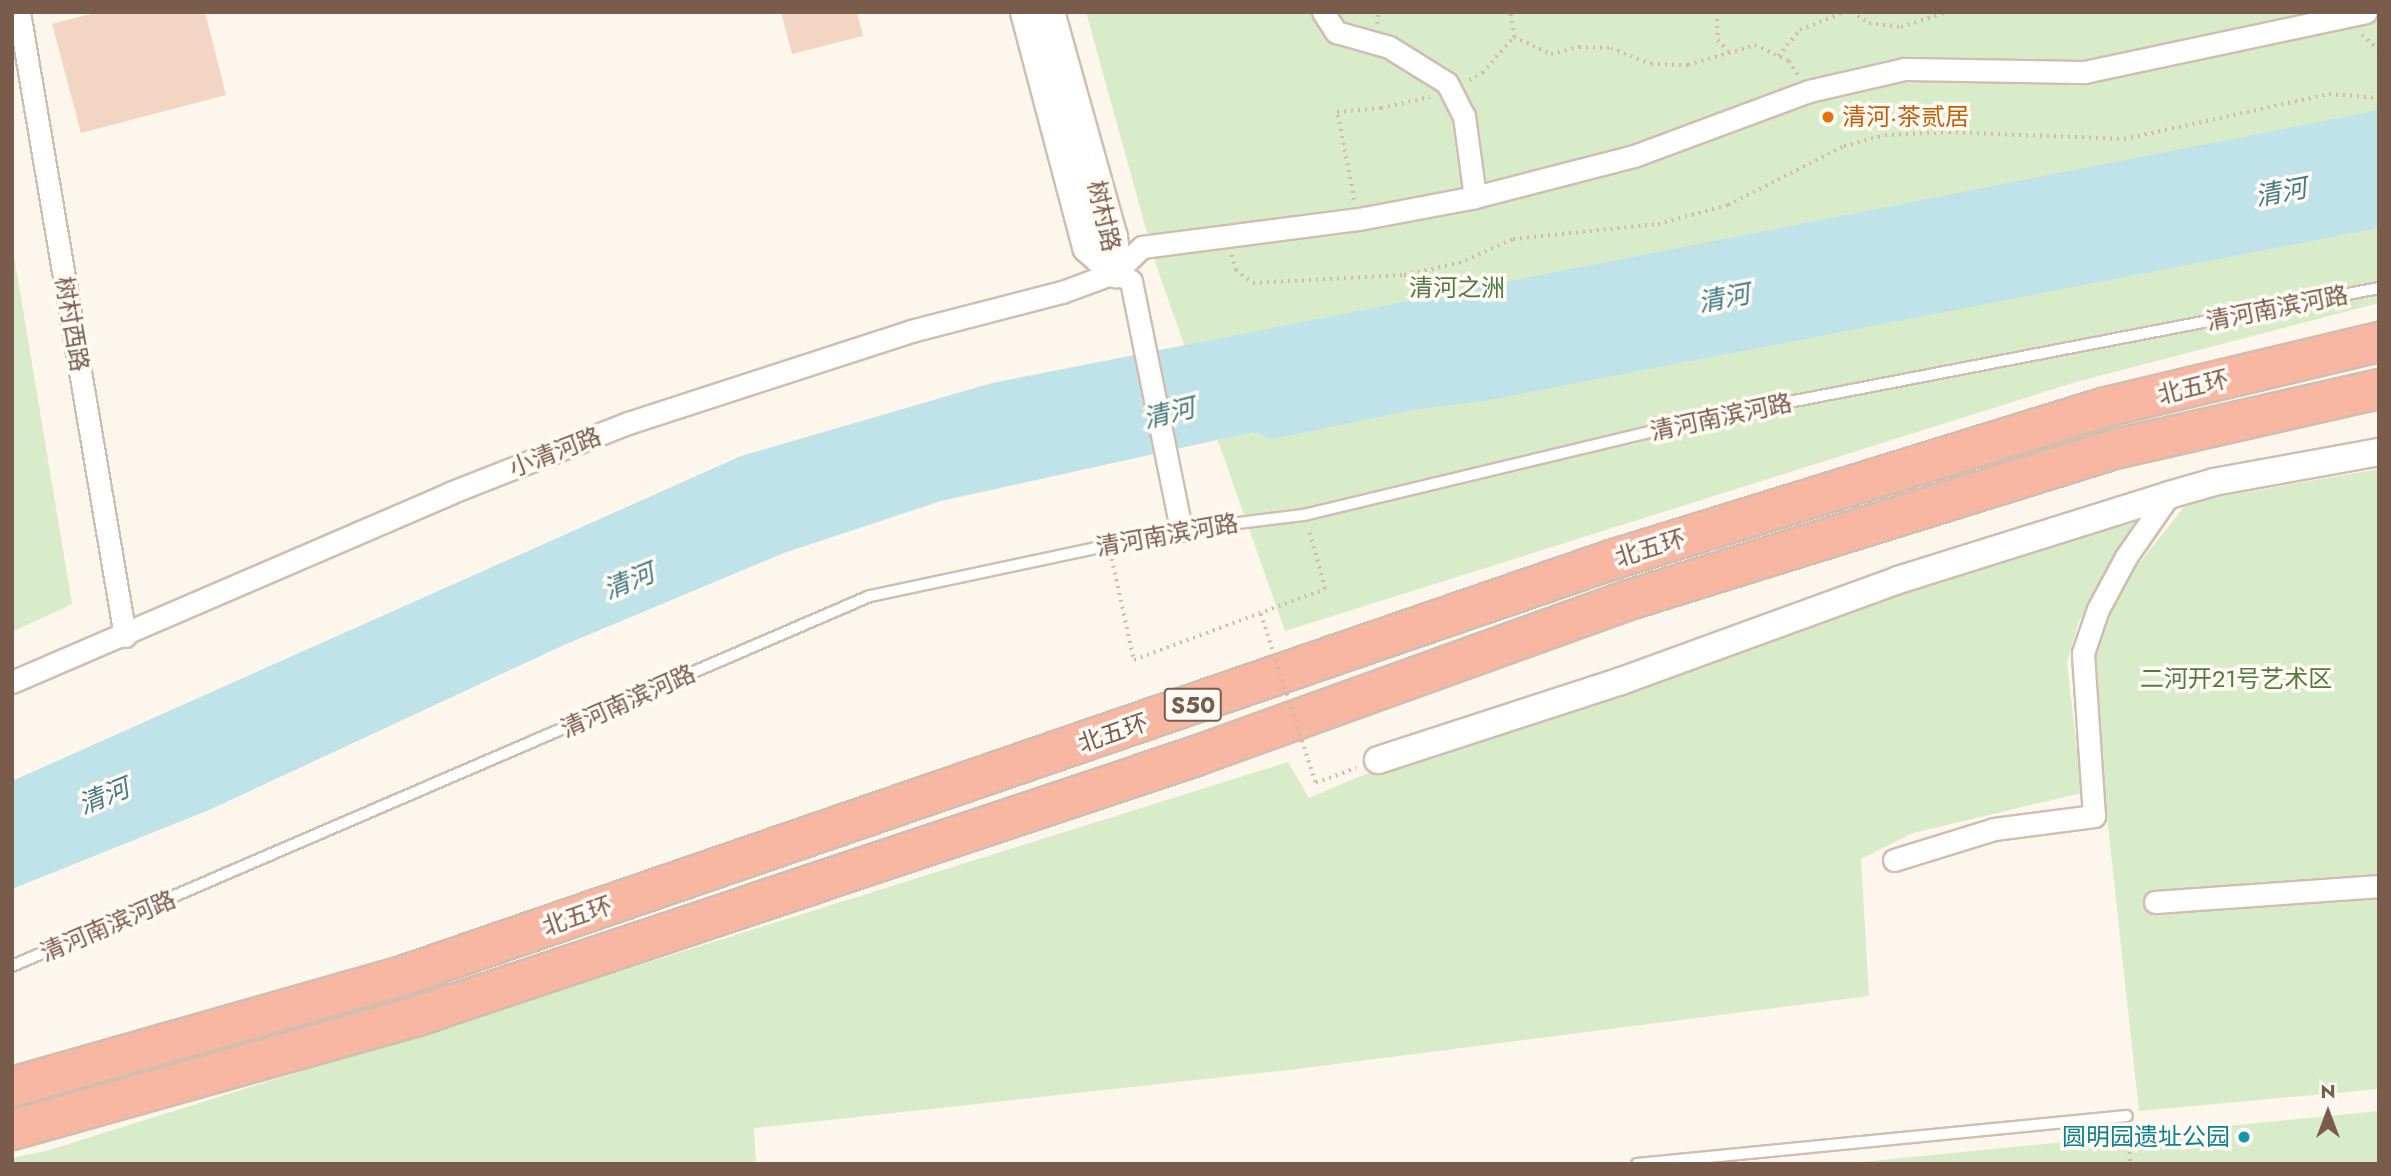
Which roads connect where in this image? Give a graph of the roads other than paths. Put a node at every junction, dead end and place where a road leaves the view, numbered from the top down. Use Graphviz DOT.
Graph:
graph roads {
  1 [pos="19,12"];
  2 [pos="1026,12"];
  3 [pos="1049,12"];
  4 [pos="1322,12"];
  5 [pos="2366,12"];
  6 [pos="1475,197"];
  7 [pos="1116,272"];
  8 [pos="2379,288"];
  9 [pos="2379,342"];
  10 [pos="2379,389"];
  11 [pos="2379,452"];
  12 [pos="2169,495"];
  13 [pos="1181,530"];
  14 [pos="125,636"];
  15 [pos="12,682"];
  16 [pos="1378,760"];
  17 [pos="1894,860"];
  18 [pos="2379,886"];
  19 [pos="2155,902"];
  20 [pos="12,967"];
  21 [pos="12,1087"];
  22 [pos="2127,1116"];
  23 [pos="12,1130"];
  24 [pos="1637,1164"];
  1 -- 14 [label="street, 树村西路"];
  2 -- 7 [label="main road, 树村路"];
  3 -- 7 [label="main road, 树村路"];
  4 -- 6 [label="street"];
  5 -- 6 [label="street"];
  6 -- 7 [label="street"];
  7 -- 13 [label="street"];
  7 -- 14 [label="street, 小清河路"];
  8 -- 13 [label="lane, 清河南滨河路"];
  9 -- 21 [label="highway, 北五环 / S50"];
  10 -- 23 [label="highway, 北五环 / S50"];
  11 -- 12 [label="street"];
  12 -- 16 [label="street"];
  12 -- 17 [label="street"];
  13 -- 20 [label="lane, 清河南滨河路"];
  14 -- 15 [label="street, 小清河路"];
  18 -- 19 [label="street"];
  22 -- 24 [label="lane"];
}
